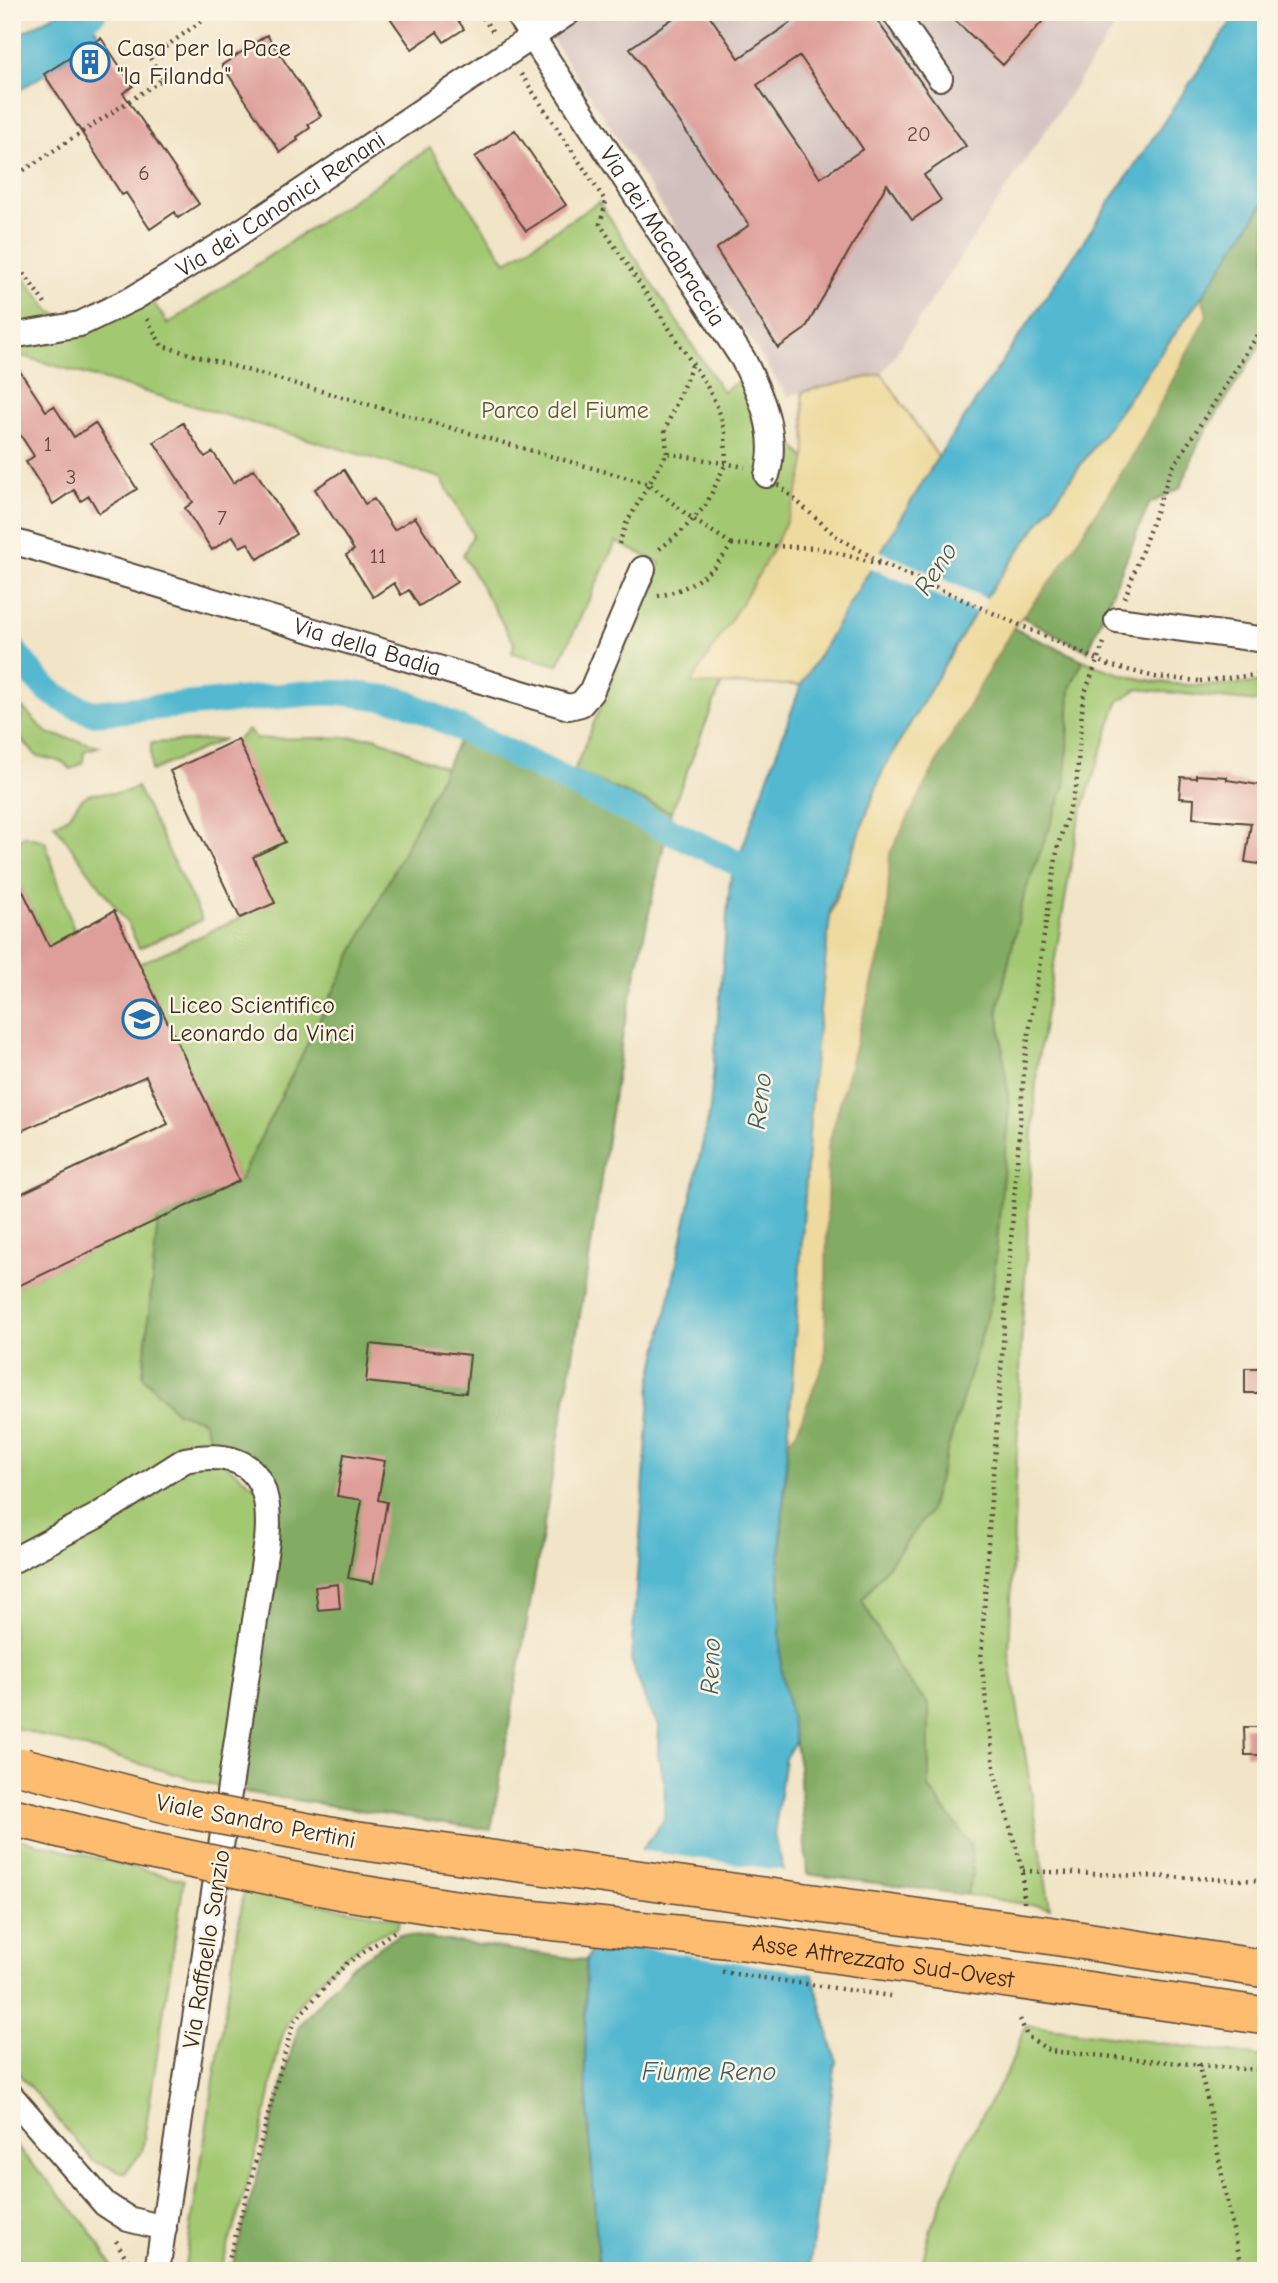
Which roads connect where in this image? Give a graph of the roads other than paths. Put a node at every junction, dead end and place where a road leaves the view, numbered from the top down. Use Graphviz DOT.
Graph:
graph roads {
  1 [pos="516,12"];
  2 [pos="569,12"];
  3 [pos="894,12"];
  4 [pos="532,37"];
  5 [pos="940,78"];
  6 [pos="12,336"];
  7 [pos="770,478"];
  8 [pos="12,541"];
  9 [pos="643,569"];
  10 [pos="1117,620"];
  11 [pos="1266,640"];
  12 [pos="12,1561"];
  13 [pos="18,1765"];
  14 [pos="13,1817"];
  15 [pos="504,1863"];
  16 [pos="499,1916"];
  17 [pos="1266,1969"];
  18 [pos="1266,2016"];
  19 [pos="12,2097"];
  20 [pos="164,2228"];
  21 [pos="157,2271"];
  1 -- 4 [label="street, Via dei Macabraccia"];
  2 -- 4 [label="street, Via dei Canonici Renani"];
  3 -- 5 [label="street"];
  4 -- 6 [label="street, Via dei Canonici Renani"];
  4 -- 7 [label="street, Via dei Macabraccia"];
  8 -- 9 [label="street, Via della Badia"];
  10 -- 11 [label="street"];
  12 -- 20 [label="street, Via Raffaello Sanzio"];
  13 -- 15 [label="highway, Viale Sandro Pertini, bridge"];
  14 -- 16 [label="highway, Viale Sandro Pertini, bridge"];
  15 -- 17 [label="highway, Asse Attrezzato Sud-Ovest"];
  16 -- 18 [label="highway, Asse Attrezzato Sud-Ovest"];
  19 -- 20 [label="street"];
  20 -- 21 [label="street, Via Raffaello Sanzio"];
}
